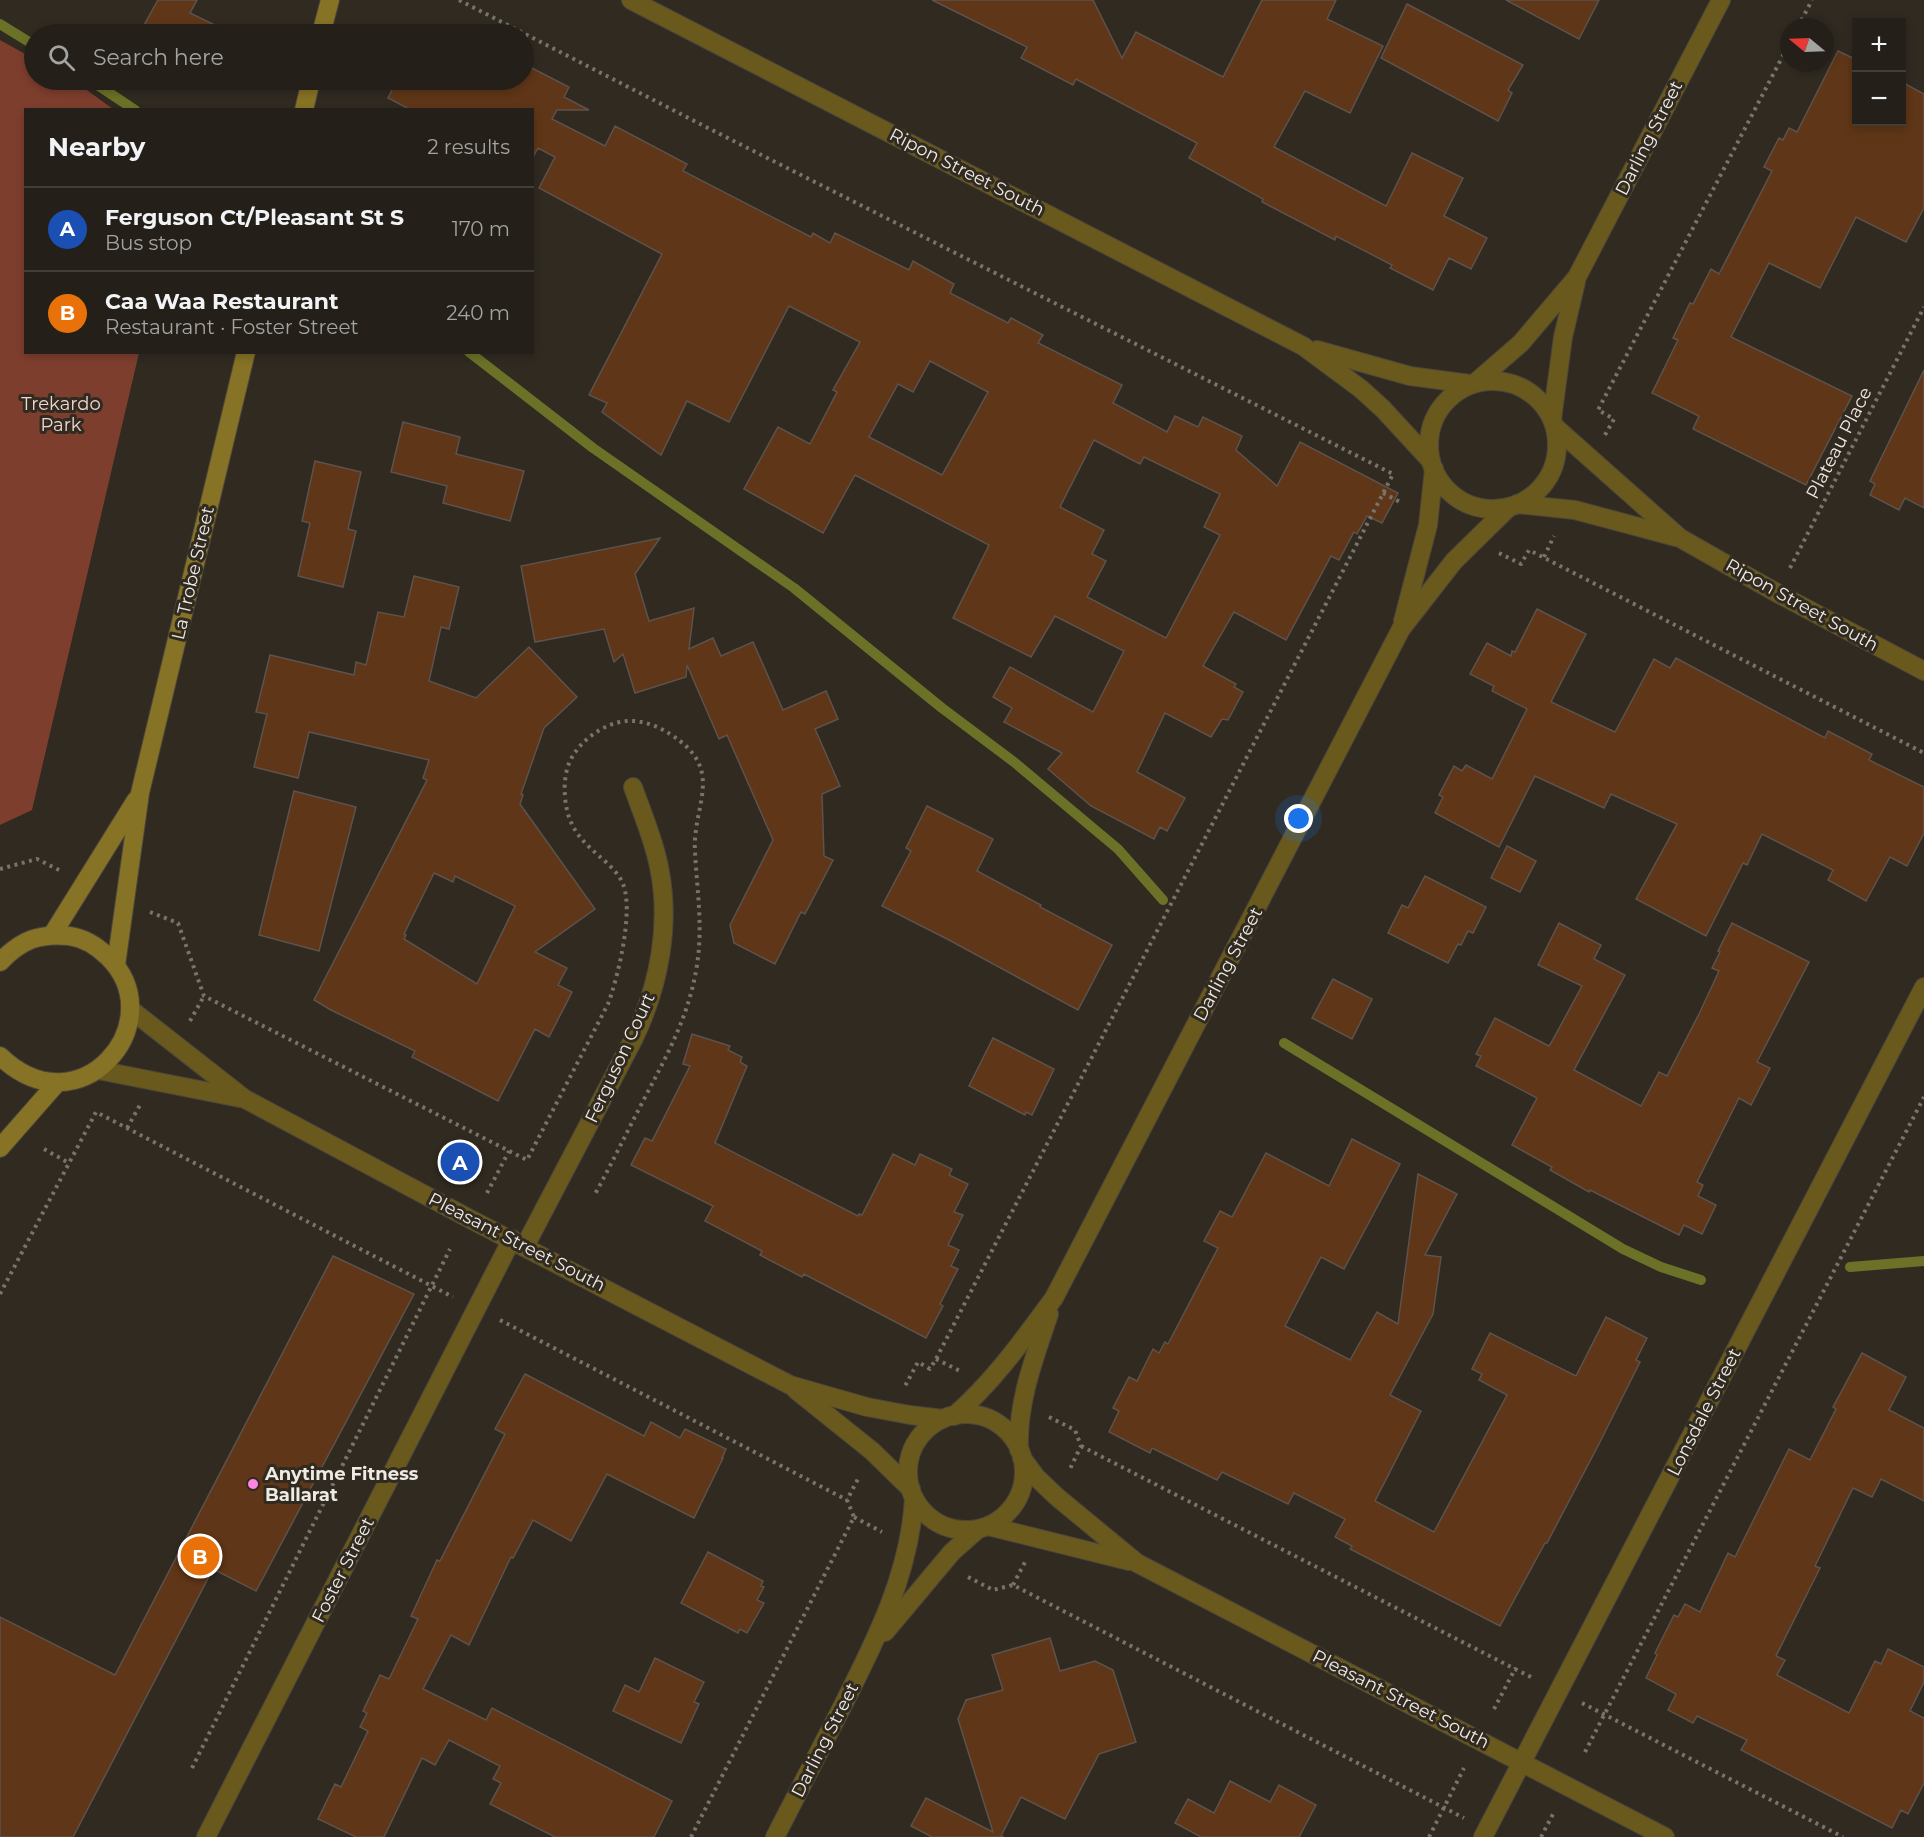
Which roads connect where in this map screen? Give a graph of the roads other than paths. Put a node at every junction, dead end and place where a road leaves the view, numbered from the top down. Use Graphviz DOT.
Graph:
graph roads {
  1 [pos="330,0"];
  2 [pos="631,0"];
  3 [pos="1721,0"];
  4 [pos="324,24"];
  5 [pos="309,90"];
  6 [pos="304,108"];
  7 [pos="1577,277"];
  8 [pos="1304,346"];
  9 [pos="246,354"];
  10 [pos="1473,383"];
  11 [pos="1553,423"];
  12 [pos="1432,465"];
  13 [pos="1513,506"];
  14 [pos="1680,538"];
  15 [pos="1401,629"];
  16 [pos="1924,671"];
  17 [pos="633,787"];
  18 [pos="140,793"];
  19 [pos="52,935"];
  20 [pos="4,953"];
  21 [pos="116,965"];
  22 [pos="1924,987"];
  23 [pos="130,1009"];
  24 [pos="0,1056"];
  25 [pos="98,1070"];
  26 [pos="57,1083"];
  27 [pos="245,1099"];
  28 [pos="0,1148"];
  29 [pos="519,1243"];
  30 [pos="1054,1298"];
  31 [pos="790,1385"];
  32 [pos="948,1417"];
  33 [pos="1020,1454"];
  34 [pos="912,1493"];
  35 [pos="983,1527"];
  36 [pos="1137,1563"];
  37 [pos="875,1644"];
  38 [pos="1523,1762"];
  39 [pos="1478,1830"];
  40 [pos="206,1837"];
  41 [pos="775,1837"];
  42 [pos="1665,1837"];
  1 -- 4 [label="main road"];
  2 -- 8 [label="street, Ripon Street South"];
  3 -- 7 [label="street, Darling Street"];
  5 -- 6 [label="main road"];
  7 -- 10 [label="street, Darling Street"];
  7 -- 11 [label="street, Darling Street"];
  8 -- 10 [label="street, Ripon Street South"];
  8 -- 12 [label="street, Ripon Street South"];
  9 -- 18 [label="main road, La Trobe Street"];
  10 -- 11 [label="street"];
  10 -- 12 [label="street"];
  11 -- 13 [label="street"];
  11 -- 14 [label="street, Ripon Street South"];
  12 -- 13 [label="street"];
  12 -- 15 [label="street, Darling Street"];
  13 -- 14 [label="street, Ripon Street South"];
  13 -- 15 [label="street, Darling Street"];
  14 -- 16 [label="street, Ripon Street South"];
  15 -- 30 [label="street, Darling Street"];
  17 -- 29 [label="street, Ferguson Court"];
  18 -- 19 [label="main road, La Trobe Street"];
  18 -- 21 [label="main road, La Trobe Street"];
  19 -- 20 [label="main road"];
  19 -- 21 [label="main road"];
  21 -- 23 [label="main road"];
  22 -- 38 [label="street, Lonsdale Street"];
  23 -- 25 [label="main road"];
  23 -- 27 [label="street, Pleasant Street South"];
  24 -- 26 [label="main road"];
  25 -- 26 [label="main road"];
  25 -- 27 [label="street, Pleasant Street South"];
  26 -- 28 [label="main road"];
  27 -- 29 [label="street, Pleasant Street South"];
  29 -- 31 [label="street, Pleasant Street South"];
  29 -- 40 [label="street, Foster Street"];
  30 -- 32 [label="street, Darling Street"];
  30 -- 33 [label="street, Darling Street"];
  31 -- 32 [label="street, Pleasant Street South"];
  31 -- 34 [label="street, Pleasant Street South"];
  32 -- 33 [label="street"];
  32 -- 34 [label="street"];
  33 -- 35 [label="street"];
  33 -- 36 [label="street, Pleasant Street South"];
  34 -- 35 [label="street"];
  34 -- 37 [label="street, Darling Street"];
  35 -- 36 [label="street, Pleasant Street South"];
  35 -- 37 [label="street, Darling Street"];
  36 -- 38 [label="street, Pleasant Street South"];
  37 -- 41 [label="street, Darling Street"];
  38 -- 39 [label="street, Lonsdale Street"];
  38 -- 42 [label="street, Pleasant Street South"];
}
